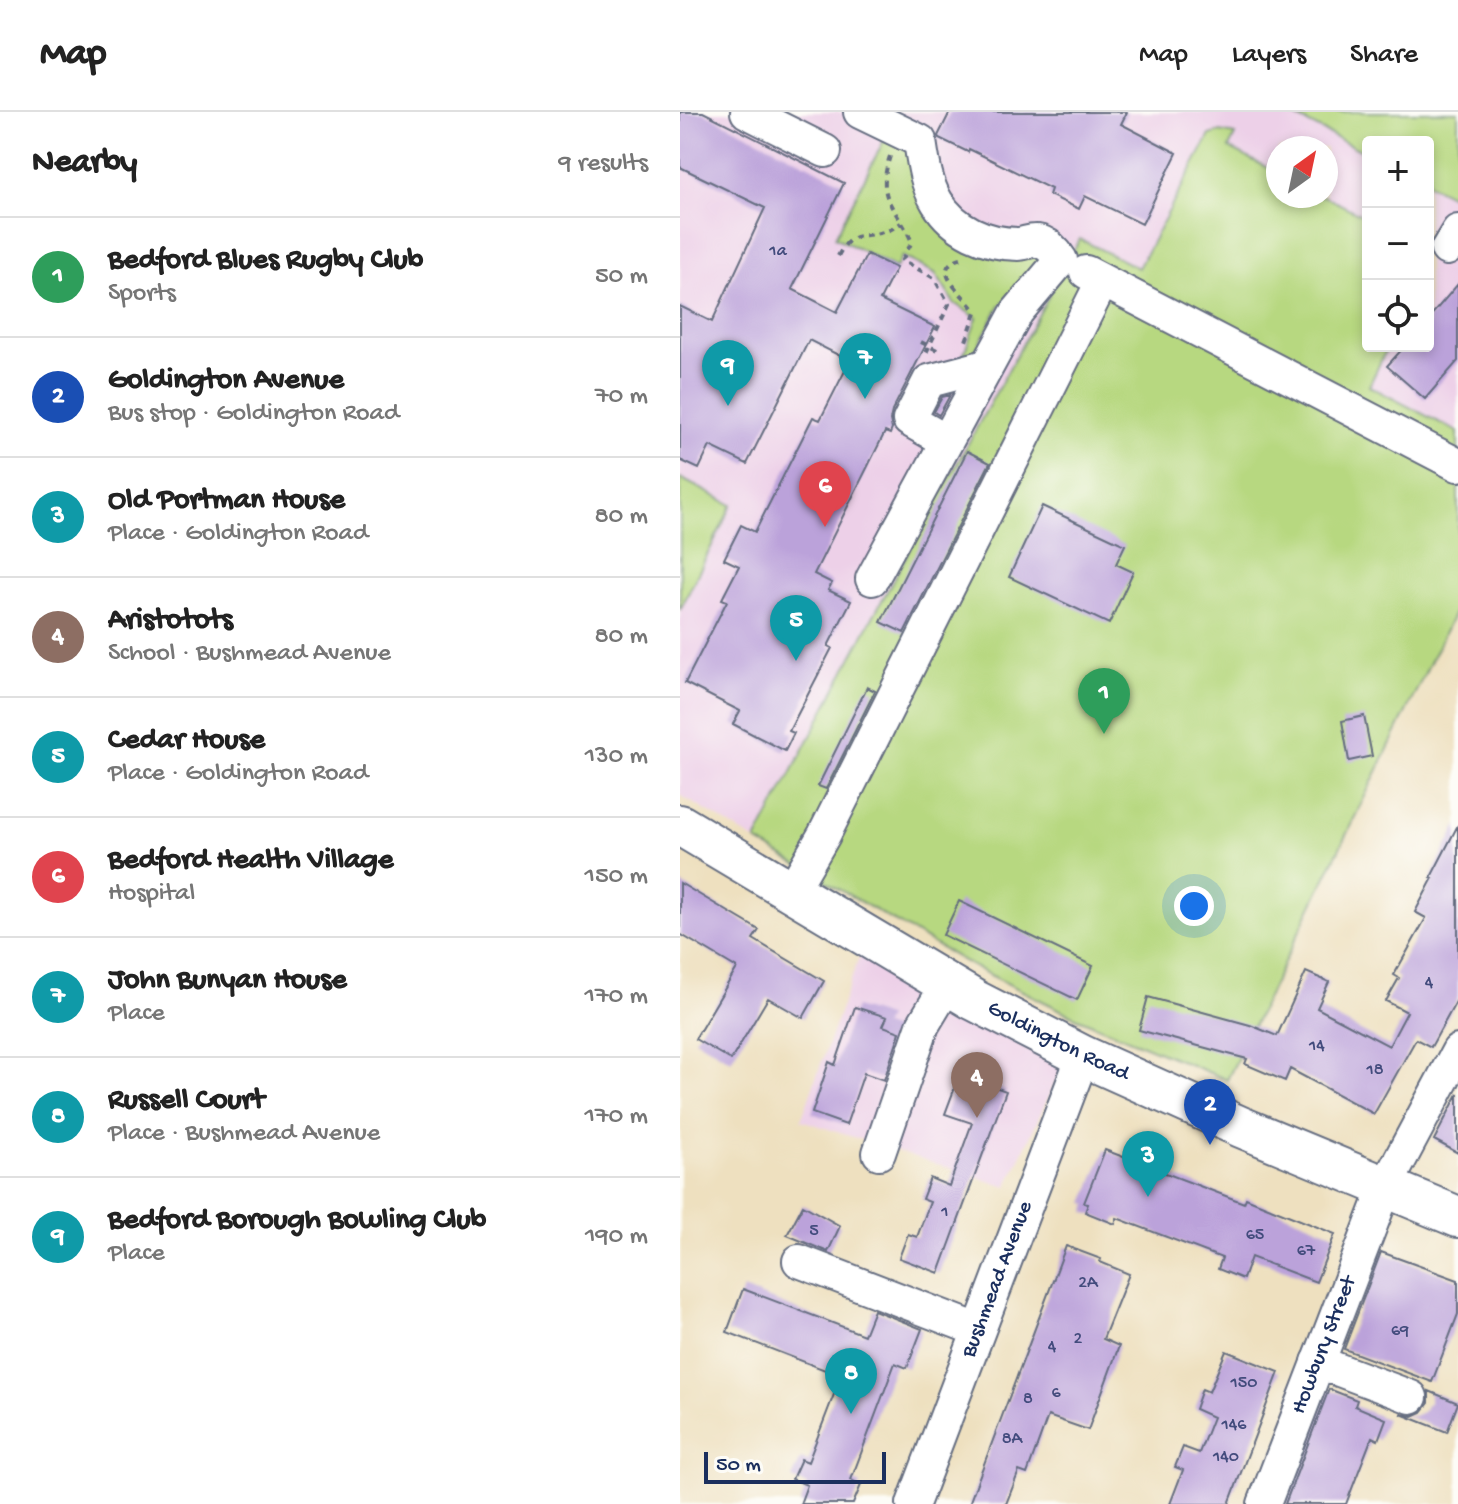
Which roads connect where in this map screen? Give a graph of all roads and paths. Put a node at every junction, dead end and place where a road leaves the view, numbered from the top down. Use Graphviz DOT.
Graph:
graph roads {
  1 [pos="747,112"];
  2 [pos="860,112"];
  3 [pos="900,132"];
  4 [pos="825,151"];
  5 [pos="901,223"];
  6 [pos="838,256"];
  7 [pos="968,258"];
  8 [pos="1061,260"];
  9 [pos="1102,282"];
  10 [pos="921,342"];
  11 [pos="929,346"];
  12 [pos="949,356"];
  13 [pos="924,357"];
  14 [pos="975,357"];
  15 [pos="946,441"];
  16 [pos="1458,465"];
  17 [pos="872,579"];
  18 [pos="680,825"];
  19 [pos="791,892"];
  20 [pos="947,985"];
  21 [pos="1458,1051"];
  22 [pos="1083,1056"];
  23 [pos="879,1153"];
  24 [pos="1386,1186"];
  25 [pos="1458,1217"];
  26 [pos="799,1261"];
  27 [pos="978,1330"];
  28 [pos="1318,1362"];
  29 [pos="1411,1397"];
  30 [pos="913,1504"];
  31 [pos="1264,1504"];
  1 -- 4 [label="street"];
  2 -- 3 [label="street"];
  3 -- 5 [label="path"];
  3 -- 8 [label="street"];
  5 -- 6 [label="path"];
  5 -- 11 [label="path"];
  7 -- 14 [label="path"];
  8 -- 9 [label="street"];
  8 -- 14 [label="street"];
  9 -- 16 [label="street"];
  9 -- 19 [label="street"];
  10 -- 11 [label="path"];
  11 -- 12 [label="path"];
  11 -- 13 [label="path"];
  14 -- 15 [label="street"];
  14 -- 15 [label="street"];
  15 -- 17 [label="street"];
  18 -- 19 [label="main road, Goldington Road"];
  19 -- 20 [label="main road, Goldington Road"];
  20 -- 22 [label="main road, Goldington Road"];
  20 -- 23 [label="street"];
  21 -- 24 [label="street, Howbury Street"];
  22 -- 24 [label="main road, Goldington Road"];
  22 -- 27 [label="street, Bushmead Avenue"];
  24 -- 25 [label="main road, Goldington Road"];
  24 -- 28 [label="street, Howbury Street"];
  26 -- 27 [label="street"];
  27 -- 30 [label="street, Bushmead Avenue"];
  28 -- 29 [label="street"];
  28 -- 31 [label="street, Howbury Street"];
}
